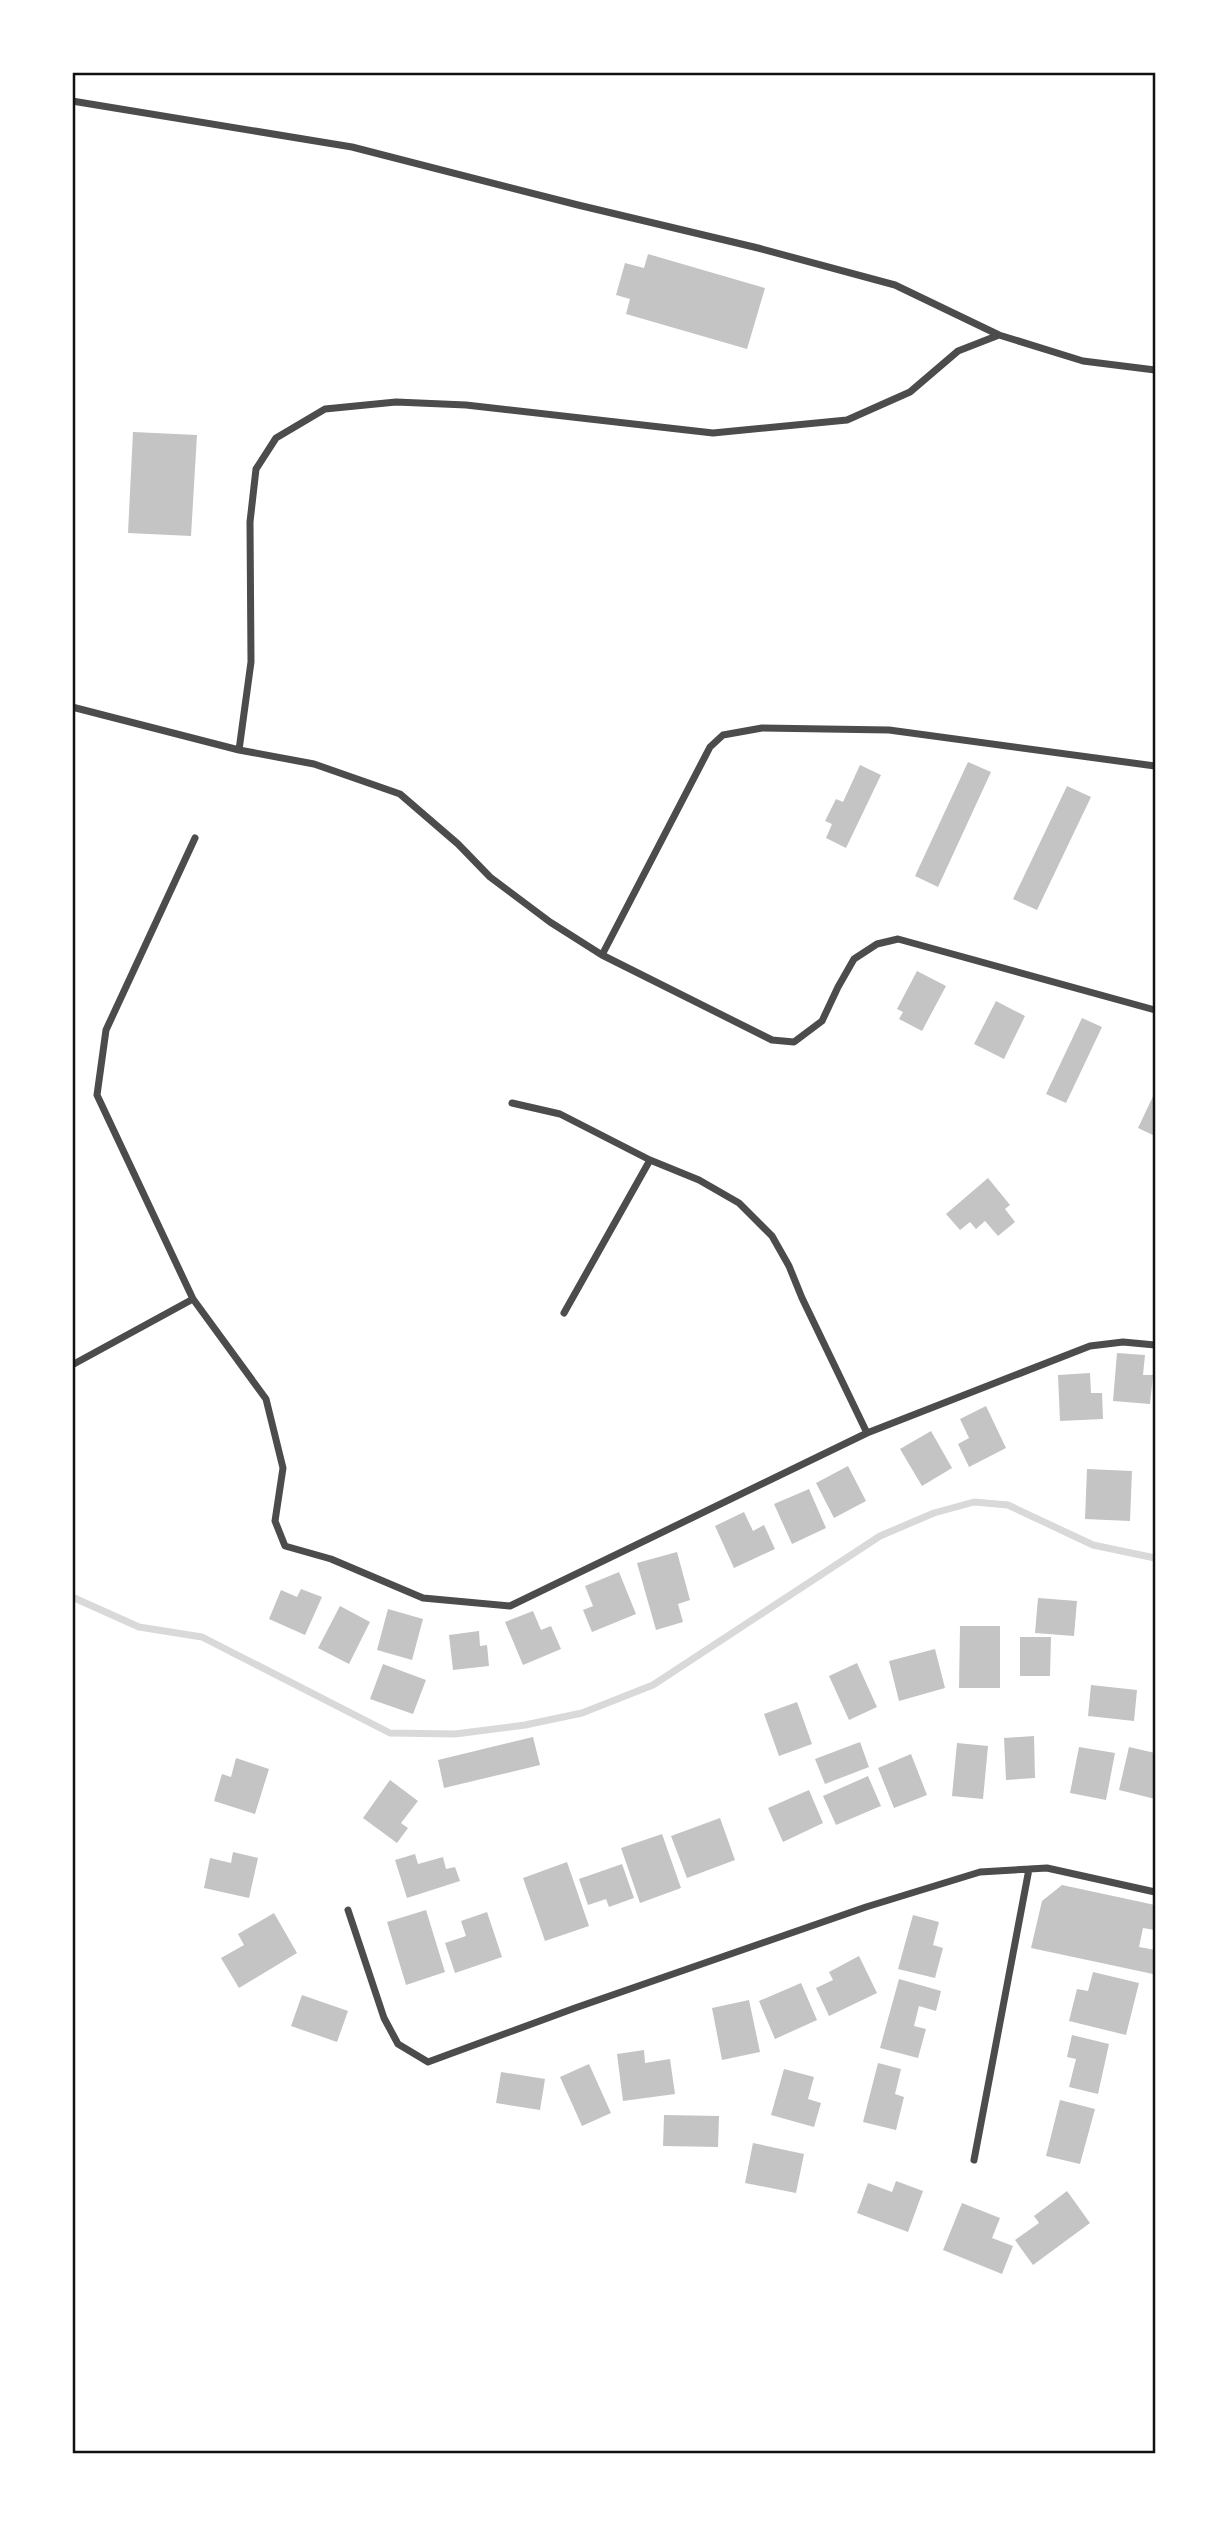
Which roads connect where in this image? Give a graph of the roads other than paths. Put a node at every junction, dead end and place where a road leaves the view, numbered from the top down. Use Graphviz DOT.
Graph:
graph roads {
  1 [pos="72,101"];
  2 [pos="999,335"];
  3 [pos="1155,370"];
  4 [pos="72,707"];
  5 [pos="239,750"];
  6 [pos="1155,766"];
  7 [pos="195,838"];
  8 [pos="601,956"];
  9 [pos="1155,1010"];
  10 [pos="512,1103"];
  11 [pos="650,1160"];
  12 [pos="193,1299"];
  13 [pos="564,1313"];
  14 [pos="1155,1345"];
  15 [pos="72,1365"];
  16 [pos="867,1433"];
  17 [pos="1029,1869"];
  18 [pos="1155,1892"];
  19 [pos="348,1910"];
  20 [pos="974,2160"];
  1 -- 2 [label="street"];
  2 -- 3 [label="street"];
  2 -- 5 [label="street"];
  4 -- 5 [label="street"];
  5 -- 8 [label="street"];
  6 -- 8 [label="street"];
  7 -- 12 [label="street"];
  8 -- 9 [label="street"];
  10 -- 11 [label="street"];
  11 -- 13 [label="street"];
  11 -- 16 [label="street"];
  12 -- 15 [label="street"];
  12 -- 16 [label="street"];
  14 -- 16 [label="street"];
  17 -- 18 [label="street"];
  17 -- 19 [label="street"];
  17 -- 20 [label="street"];
}
